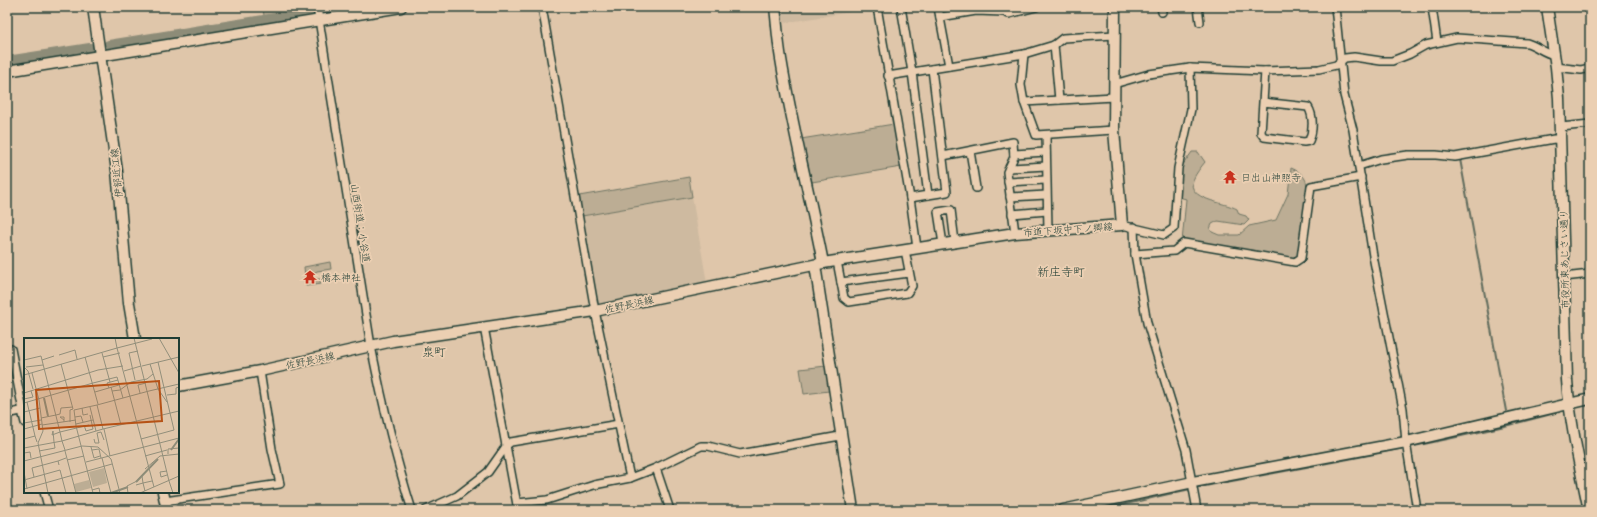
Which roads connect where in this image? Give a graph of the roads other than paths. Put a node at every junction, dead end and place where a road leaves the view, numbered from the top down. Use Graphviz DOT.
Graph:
graph roads {
  1 [pos="93,7"];
  2 [pos="317,7"];
  3 [pos="401,7"];
  4 [pos="542,7"];
  5 [pos="775,7"];
  6 [pos="877,7"];
  7 [pos="901,7"];
  8 [pos="938,7"];
  9 [pos="1036,7"];
  10 [pos="1115,7"];
  11 [pos="1198,7"];
  12 [pos="1335,7"];
  13 [pos="1432,7"];
  14 [pos="1547,7"];
  15 [pos="976,9"];
  16 [pos="1004,9"];
  17 [pos="940,17"];
  18 [pos="319,21"];
  19 [pos="1200,22"];
  20 [pos="1115,34"];
  21 [pos="1437,42"];
  22 [pos="1054,45"];
  23 [pos="1024,54"];
  24 [pos="1554,55"];
  25 [pos="101,56"];
  26 [pos="1340,61"];
  27 [pos="949,66"];
  28 [pos="1556,67"];
  29 [pos="1190,68"];
  30 [pos="1590,68"];
  31 [pos="932,69"];
  32 [pos="7,71"];
  33 [pos="1265,71"];
  34 [pos="912,72"];
  35 [pos="888,76"];
  36 [pos="1114,84"];
  37 [pos="1114,97"];
  38 [pos="1059,100"];
  39 [pos="1024,102"];
  40 [pos="1263,102"];
  41 [pos="1590,124"];
  42 [pos="1561,127"];
  43 [pos="1114,130"];
  44 [pos="1046,135"];
  45 [pos="1561,140"];
  46 [pos="970,151"];
  47 [pos="1046,152"];
  48 [pos="1014,154"];
  49 [pos="943,156"];
  50 [pos="1046,166"];
  51 [pos="1359,166"];
  52 [pos="1008,168"];
  53 [pos="1360,177"];
  54 [pos="1046,180"];
  55 [pos="1008,182"];
  56 [pos="976,188"];
  57 [pos="928,195"];
  58 [pos="1046,195"];
  59 [pos="1010,197"];
  60 [pos="910,198"];
  61 [pos="1047,211"];
  62 [pos="1012,214"];
  63 [pos="1122,225"];
  64 [pos="1134,227"];
  65 [pos="1048,230"];
  66 [pos="1015,233"];
  67 [pos="955,242"];
  68 [pos="943,244"];
  69 [pos="917,248"];
  70 [pos="905,250"];
  71 [pos="1135,254"];
  72 [pos="837,261"];
  73 [pos="819,264"];
  74 [pos="909,273"];
  75 [pos="1590,274"];
  76 [pos="1564,277"];
  77 [pos="841,282"];
  78 [pos="595,311"];
  79 [pos="484,327"];
  80 [pos="135,338"];
  81 [pos="371,346"];
  82 [pos="7,350"];
  83 [pos="260,371"];
  84 [pos="179,386"];
  85 [pos="1590,399"];
  86 [pos="1569,404"];
  87 [pos="23,411"];
  88 [pos="7,414"];
  89 [pos="619,424"];
  90 [pos="840,436"];
  91 [pos="1406,442"];
  92 [pos="507,445"];
  93 [pos="656,468"];
  94 [pos="630,478"];
  95 [pos="1194,487"];
  96 [pos="44,493"];
  97 [pos="165,501"];
  98 [pos="517,506"];
  99 [pos="49,510"];
  100 [pos="412,510"];
  101 [pos="426,510"];
  102 [pos="670,510"];
  103 [pos="853,510"];
  104 [pos="1063,510"];
  105 [pos="1197,510"];
  106 [pos="1417,510"];
  107 [pos="1589,510"];
  1 -- 25 [label="street, 伊部近江線"];
  2 -- 18 [label="street, 山西街道：小谷道"];
  3 -- 18 [label="street"];
  4 -- 78 [label="street"];
  5 -- 73 [label="street"];
  6 -- 35 [label="street"];
  7 -- 34 [label="street"];
  8 -- 17 [label="street"];
  9 -- 16 [label="street"];
  10 -- 20 [label="street, 市道下坂中下ノ郷線"];
  11 -- 19 [label="street"];
  12 -- 26 [label="street"];
  13 -- 21 [label="street"];
  14 -- 24 [label="street, 市役所東あじさい通り"];
  15 -- 16 [label="street"];
  15 -- 17 [label="street"];
  17 -- 27 [label="street"];
  18 -- 25 [label="street"];
  18 -- 81 [label="street, 山西街道：小谷道"];
  20 -- 22 [label="street"];
  20 -- 36 [label="street, 市道下坂中下ノ郷線"];
  21 -- 24 [label="street"];
  21 -- 26 [label="street"];
  22 -- 23 [label="street"];
  22 -- 38 [label="street"];
  23 -- 27 [label="street"];
  23 -- 39 [label="street"];
  24 -- 28 [label="street, 市役所東あじさい通り"];
  25 -- 32 [label="street"];
  25 -- 80 [label="street, 伊部近江線"];
  26 -- 33 [label="street"];
  26 -- 51 [label="street"];
  27 -- 31 [label="street"];
  28 -- 30 [label="street"];
  28 -- 42 [label="street, 市役所東あじさい通り"];
  29 -- 33 [label="street"];
  29 -- 36 [label="street"];
  29 -- 64 [label="street"];
  31 -- 34 [label="street"];
  31 -- 49 [label="street"];
  33 -- 40 [label="street"];
  34 -- 35 [label="street"];
  34 -- 57 [label="street"];
  35 -- 60 [label="street"];
  36 -- 37 [label="street, 市道下坂中下ノ郷線"];
  37 -- 38 [label="street"];
  37 -- 43 [label="street, 市道下坂中下ノ郷線"];
  38 -- 39 [label="street"];
  39 -- 44 [label="street"];
  40 -- 40 [label="street"];
  41 -- 42 [label="street"];
  42 -- 45 [label="street, 市役所東あじさい通り"];
  43 -- 44 [label="street"];
  43 -- 63 [label="street, 市道下坂中下ノ郷線"];
  44 -- 47 [label="street"];
  45 -- 51 [label="street"];
  45 -- 76 [label="street, 市役所東あじさい通り"];
  46 -- 48 [label="street"];
  46 -- 49 [label="street"];
  46 -- 56 [label="street"];
  47 -- 48 [label="street"];
  47 -- 50 [label="street"];
  48 -- 52 [label="street"];
  49 -- 57 [label="street"];
  50 -- 52 [label="street"];
  50 -- 54 [label="street"];
  51 -- 53 [label="street"];
  52 -- 55 [label="street"];
  53 -- 71 [label="street"];
  53 -- 91 [label="street"];
  54 -- 55 [label="street"];
  54 -- 58 [label="street"];
  55 -- 59 [label="street"];
  57 -- 60 [label="street"];
  58 -- 59 [label="street"];
  58 -- 61 [label="street"];
  59 -- 62 [label="street"];
  60 -- 69 [label="street"];
  61 -- 62 [label="street"];
  61 -- 65 [label="street"];
  62 -- 66 [label="street"];
  63 -- 64 [label="street"];
  63 -- 65 [label="street, 市道下坂中下ノ郷線"];
  64 -- 71 [label="street"];
  65 -- 66 [label="street, 市道下坂中下ノ郷線"];
  66 -- 67 [label="street, 市道下坂中下ノ郷線"];
  67 -- 68 [label="street, 市道下坂中下ノ郷線"];
  67 -- 68 [label="street"];
  68 -- 69 [label="street, 市道下坂中下ノ郷線"];
  69 -- 70 [label="street, 市道下坂中下ノ郷線"];
  70 -- 72 [label="street, 市道下坂中下ノ郷線"];
  70 -- 74 [label="street"];
  71 -- 95 [label="street"];
  72 -- 73 [label="street, 市道下坂中下ノ郷線"];
  72 -- 77 [label="street"];
  73 -- 78 [label="street, 佐野長浜線"];
  73 -- 90 [label="street"];
  74 -- 77 [label="street"];
  74 -- 77 [label="street"];
  75 -- 76 [label="street"];
  76 -- 86 [label="street, 市役所東あじさい通り"];
  78 -- 79 [label="street, 佐野長浜線"];
  78 -- 89 [label="street"];
  79 -- 81 [label="street, 佐野長浜線"];
  79 -- 92 [label="street"];
  81 -- 83 [label="street, 佐野長浜線"];
  81 -- 100 [label="street, 山西街道：小谷道"];
  82 -- 87 [label="street"];
  83 -- 84 [label="street, 佐野長浜線"];
  83 -- 97 [label="street"];
  85 -- 86 [label="street"];
  86 -- 91 [label="street"];
  86 -- 107 [label="street, 市役所東あじさい通り"];
  87 -- 88 [label="street"];
  89 -- 92 [label="street"];
  89 -- 94 [label="street"];
  90 -- 93 [label="street"];
  90 -- 103 [label="street"];
  91 -- 95 [label="street"];
  91 -- 106 [label="street"];
  92 -- 98 [label="street"];
  92 -- 101 [label="street"];
  93 -- 94 [label="street"];
  93 -- 102 [label="street"];
  94 -- 98 [label="street"];
  95 -- 104 [label="street"];
  95 -- 105 [label="street"];
  96 -- 99 [label="street"];
}
